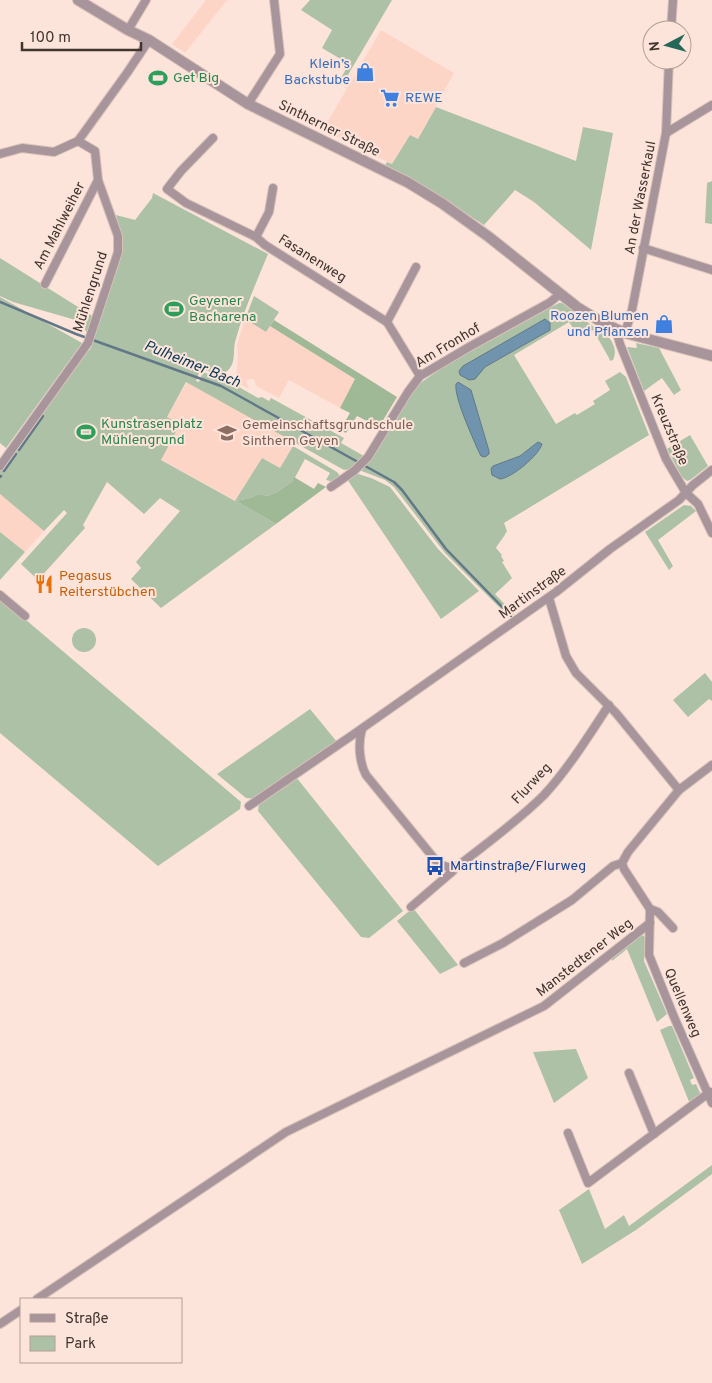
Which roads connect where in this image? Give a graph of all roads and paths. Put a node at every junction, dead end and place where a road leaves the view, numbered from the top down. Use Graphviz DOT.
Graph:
graph roads {
  1 [pos="78,0"];
  2 [pos="146,0"];
  3 [pos="274,0"];
  4 [pos="673,0"];
  5 [pos="672,20"];
  6 [pos="128,30"];
  7 [pos="149,40"];
  8 [pos="669,70"];
  9 [pos="248,104"];
  10 [pos="712,105"];
  11 [pos="666,133"];
  12 [pos="213,138"];
  13 [pos="78,141"];
  14 [pos="0,154"];
  15 [pos="98,180"];
  16 [pos="273,188"];
  17 [pos="256,238"];
  18 [pos="643,248"];
  19 [pos="416,267"];
  20 [pos="712,270"];
  21 [pos="45,284"];
  22 [pos="560,294"];
  23 [pos="387,322"];
  24 [pos="623,332"];
  25 [pos="712,356"];
  26 [pos="420,376"];
  27 [pos="0,466"];
  28 [pos="712,470"];
  29 [pos="331,487"];
  30 [pos="686,493"];
  31 [pos="712,532"];
  32 [pos="0,595"];
  33 [pos="549,598"];
  34 [pos="25,616"];
  35 [pos="609,705"];
  36 [pos="362,728"];
  37 [pos="712,765"];
  38 [pos="679,790"];
  39 [pos="249,806"];
  40 [pos="622,863"];
  41 [pos="455,866"];
  42 [pos="411,907"];
  43 [pos="650,908"];
  44 [pos="650,924"];
  45 [pos="673,928"];
  46 [pos="464,963"];
  47 [pos="629,1073"];
  48 [pos="710,1092"];
  49 [pos="712,1103"];
  50 [pos="568,1133"];
  51 [pos="654,1134"];
  52 [pos="38,1298"];
  53 [pos="20,1311"];
  54 [pos="0,1324"];
  1 -- 6 [label="street, Sintherner Straße"];
  2 -- 6 [label="street"];
  3 -- 9 [label="street"];
  4 -- 5 [label="street"];
  6 -- 7 [label="street, Sintherner Straße"];
  7 -- 9 [label="street, Sintherner Straße"];
  7 -- 13 [label="street"];
  8 -- 11 [label="street, An der Wasserkaul"];
  9 -- 22 [label="street, Sintherner Straße"];
  10 -- 11 [label="street"];
  11 -- 18 [label="street, An der Wasserkaul"];
  12 -- 17 [label="street, Fasanenweg"];
  13 -- 14 [label="street"];
  13 -- 15 [label="street, Mühlengrund"];
  15 -- 21 [label="street, Am Mahlweiher"];
  15 -- 27 [label="street, Mühlengrund"];
  16 -- 17 [label="street"];
  17 -- 23 [label="street, Fasanenweg"];
  18 -- 20 [label="street"];
  18 -- 24 [label="street, An der Wasserkaul"];
  19 -- 23 [label="street"];
  22 -- 24 [label="street, Sintherner Straße"];
  22 -- 26 [label="street, Am Fronhof"];
  23 -- 26 [label="street, Fasanenweg"];
  24 -- 25 [label="street, Sintherner Straße"];
  24 -- 30 [label="street, Kreuzstraße"];
  26 -- 29 [label="street, Am Fronhof"];
  28 -- 30 [label="street, Martinstraße"];
  30 -- 31 [label="street, Kreuzstraße"];
  30 -- 33 [label="street, Martinstraße"];
  32 -- 34 [label="street"];
  33 -- 35 [label="street"];
  33 -- 36 [label="street, Martinstraße"];
  35 -- 38 [label="street"];
  35 -- 41 [label="street, Flurweg"];
  36 -- 39 [label="street, Martinstraße"];
  36 -- 41 [label="street"];
  37 -- 38 [label="street"];
  38 -- 40 [label="street"];
  40 -- 43 [label="street"];
  40 -- 46 [label="street"];
  41 -- 42 [label="street, Flurweg"];
  43 -- 44 [label="street, Quellenweg"];
  43 -- 45 [label="street"];
  44 -- 48 [label="street, Quellenweg"];
  44 -- 52 [label="street, Manstedtener Weg"];
  47 -- 51 [label="street"];
  48 -- 49 [label="street, Quellenweg"];
  48 -- 51 [label="street"];
  50 -- 51 [label="street"];
  53 -- 54 [label="street"];
}
